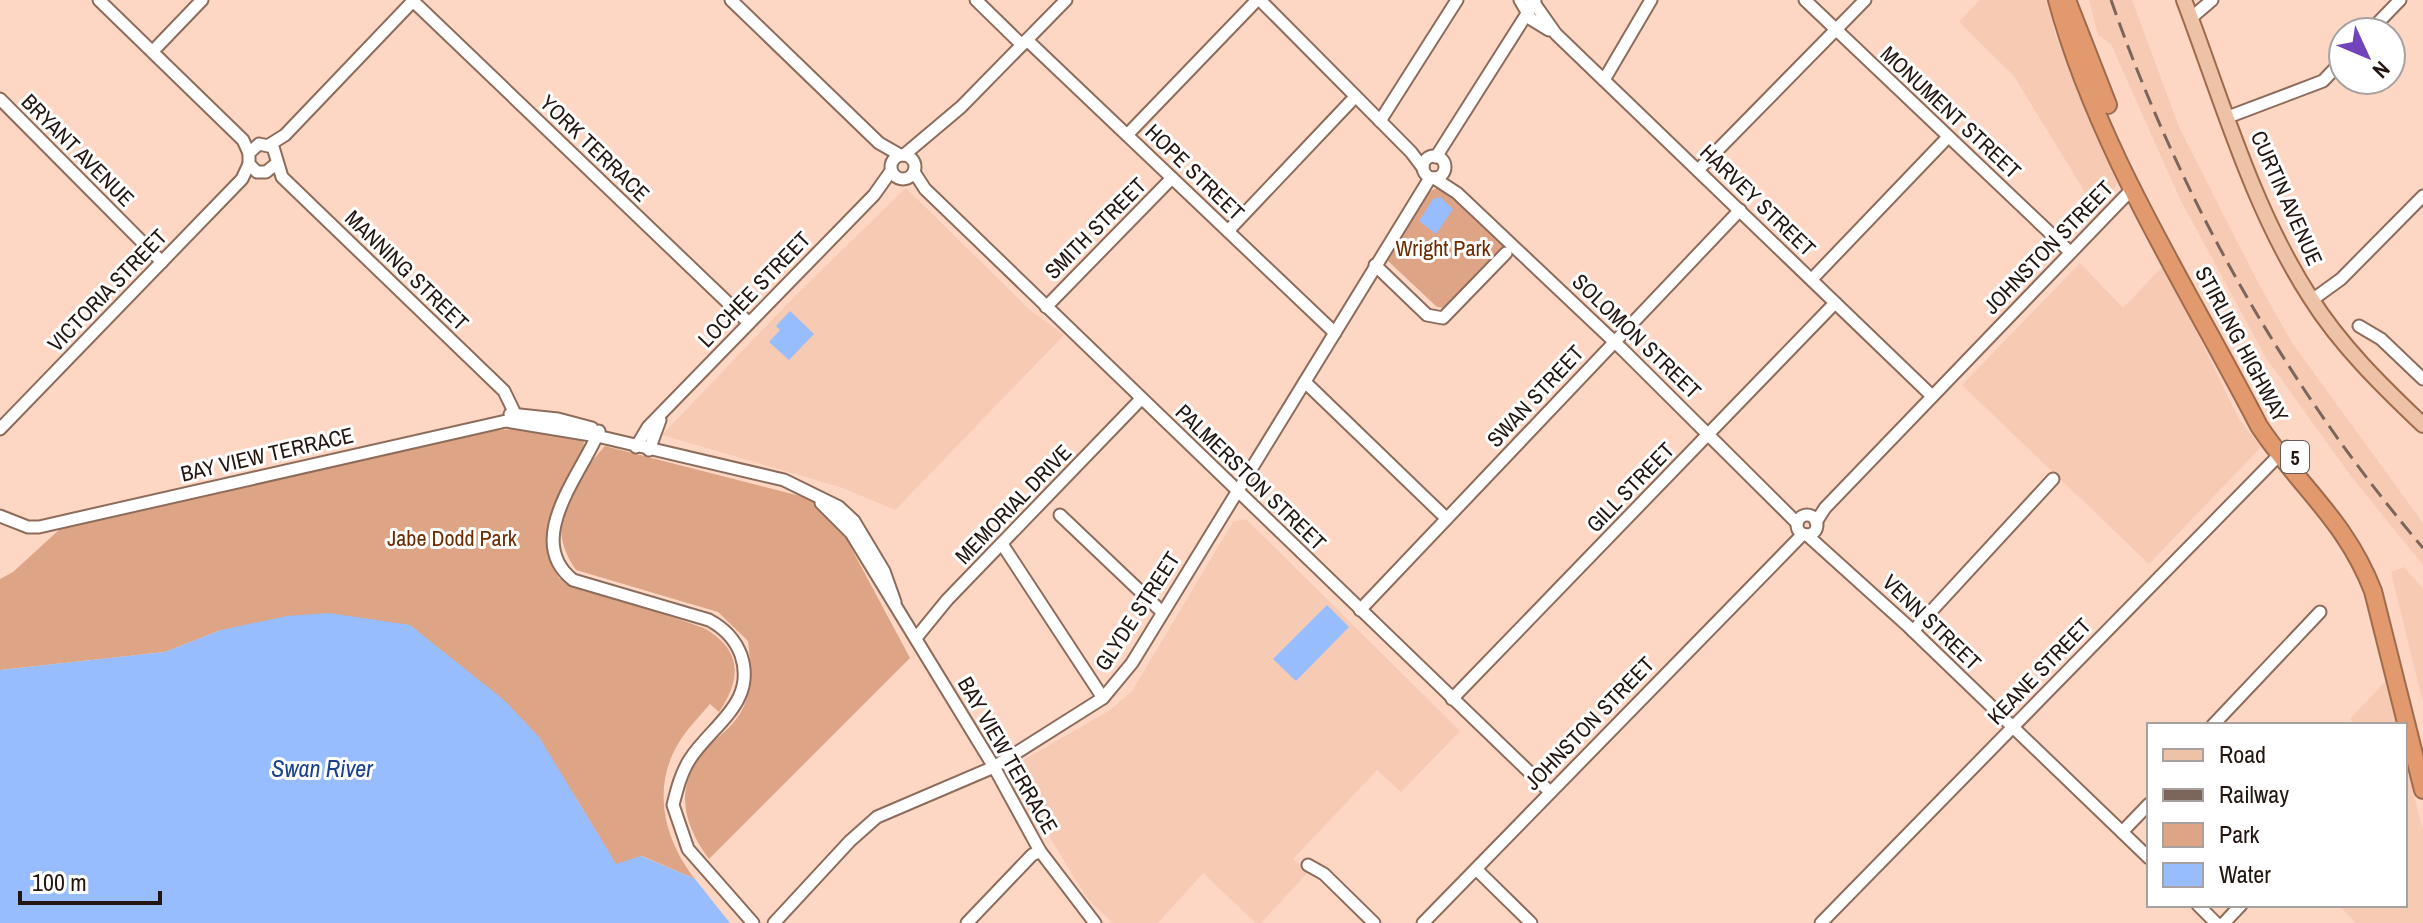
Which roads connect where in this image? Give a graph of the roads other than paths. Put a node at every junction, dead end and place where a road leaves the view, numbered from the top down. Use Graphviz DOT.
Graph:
graph roads {
  1 [pos="99,0"];
  2 [pos="202,0"];
  3 [pos="413,0"];
  4 [pos="731,0"];
  5 [pos="976,0"];
  6 [pos="1066,0"];
  7 [pos="1258,0"];
  8 [pos="1457,0"];
  9 [pos="1520,0"];
  10 [pos="1651,0"];
  11 [pos="1805,0"];
  12 [pos="1865,0"];
  13 [pos="2057,0"];
  14 [pos="2067,0"];
  15 [pos="2184,0"];
  16 [pos="2212,0"];
  17 [pos="2400,0"];
  18 [pos="1532,4"];
  19 [pos="2384,16"];
  20 [pos="2191,18"];
  21 [pos="1836,30"];
  22 [pos="1024,42"];
  23 [pos="153,51"];
  24 [pos="2327,77"];
  25 [pos="1604,80"];
  26 [pos="1355,97"];
  27 [pos="0,99"];
  28 [pos="2228,117"];
  29 [pos="1380,121"];
  30 [pos="285,135"];
  31 [pos="1127,135"];
  32 [pos="1948,137"];
  33 [pos="243,140"];
  34 [pos="264,144"];
  35 [pos="277,160"];
  36 [pos="255,165"];
  37 [pos="902,167"];
  38 [pos="1433,168"];
  39 [pos="1698,170"];
  40 [pos="282,177"];
  41 [pos="1172,178"];
  42 [pos="2133,188"];
  43 [pos="2423,196"];
  44 [pos="1740,210"];
  45 [pos="1228,231"];
  46 [pos="2070,252"];
  47 [pos="1506,253"];
  48 [pos="162,262"];
  49 [pos="1375,265"];
  50 [pos="1812,279"];
  51 [pos="2312,300"];
  52 [pos="1835,303"];
  53 [pos="1046,307"];
  54 [pos="749,323"];
  55 [pos="2359,326"];
  56 [pos="1335,333"];
  57 [pos="1614,341"];
  58 [pos="2423,379"];
  59 [pos="1305,382"];
  60 [pos="1932,396"];
  61 [pos="1141,399"];
  62 [pos="513,418"];
  63 [pos="2423,425"];
  64 [pos="0,429"];
  65 [pos="594,432"];
  66 [pos="1709,434"];
  67 [pos="644,446"];
  68 [pos="2282,451"];
  69 [pos="2053,479"];
  70 [pos="1237,491"];
  71 [pos="0,508"];
  72 [pos="1060,515"];
  73 [pos="0,516"];
  74 [pos="1446,518"];
  75 [pos="17,520"];
  76 [pos="1806,525"];
  77 [pos="1002,544"];
  78 [pos="1360,610"];
  79 [pos="1162,612"];
  80 [pos="2320,612"];
  81 [pos="1913,631"];
  82 [pos="916,638"];
  83 [pos="1103,698"];
  84 [pos="1452,699"];
  85 [pos="2215,723"];
  86 [pos="2012,727"];
  87 [pos="2415,741"];
  88 [pos="994,767"];
  89 [pos="2423,790"];
  90 [pos="1550,792"];
  91 [pos="2147,806"];
  92 [pos="2122,832"];
  93 [pos="1040,851"];
  94 [pos="2147,856"];
  95 [pos="1308,865"];
  96 [pos="1476,869"];
  97 [pos="2200,907"];
  98 [pos="2239,907"];
  99 [pos="753,923"];
  100 [pos="774,923"];
  101 [pos="967,923"];
  102 [pos="1095,923"];
  103 [pos="1374,923"];
  104 [pos="1423,923"];
  105 [pos="1531,923"];
  106 [pos="1821,923"];
  107 [pos="2216,923"];
  108 [pos="2224,923"];
  1 -- 23 [label="street"];
  2 -- 23 [label="street"];
  3 -- 30 [label="street"];
  3 -- 54 [label="street, YORK TERRACE"];
  4 -- 37 [label="street"];
  5 -- 22 [label="street, HOPE STREET"];
  6 -- 22 [label="street, LOCHEE STREET"];
  7 -- 26 [label="street, SOLOMON STREET"];
  7 -- 31 [label="street"];
  8 -- 29 [label="street"];
  9 -- 18 [label="street, HARVEY STREET"];
  10 -- 25 [label="street"];
  11 -- 21 [label="street, MONUMENT STREET"];
  12 -- 21 [label="street"];
  13 -- 42 [label="highway, STIRLING HIGHWAY / 5"];
  14 -- 68 [label="highway, STIRLING HIGHWAY / 5"];
  15 -- 20 [label="main road, CURTIN AVENUE"];
  16 -- 20 [label="street"];
  17 -- 19 [label="street"];
  18 -- 25 [label="street, HARVEY STREET"];
  18 -- 38 [label="street, GLYDE STREET"];
  20 -- 28 [label="main road, CURTIN AVENUE"];
  21 -- 32 [label="street, MONUMENT STREET"];
  21 -- 39 [label="street"];
  22 -- 31 [label="street, HOPE STREET"];
  22 -- 37 [label="street, LOCHEE STREET"];
  23 -- 33 [label="street"];
  24 -- 28 [label="street"];
  25 -- 39 [label="street, HARVEY STREET"];
  26 -- 29 [label="street, SOLOMON STREET"];
  26 -- 45 [label="street"];
  27 -- 48 [label="street, BRYANT AVENUE"];
  28 -- 51 [label="main road, CURTIN AVENUE"];
  29 -- 38 [label="street, SOLOMON STREET"];
  30 -- 34 [label="street"];
  30 -- 35 [label="street"];
  31 -- 41 [label="street, HOPE STREET"];
  32 -- 46 [label="street, MONUMENT STREET"];
  32 -- 50 [label="street"];
  33 -- 34 [label="street"];
  33 -- 36 [label="street"];
  34 -- 35 [label="street, MANNING STREET"];
  34 -- 36 [label="street"];
  35 -- 36 [label="street"];
  35 -- 40 [label="street, MANNING STREET"];
  36 -- 40 [label="street, MANNING STREET"];
  36 -- 48 [label="street, VICTORIA STREET"];
  37 -- 53 [label="street, PALMERSTON STREET"];
  37 -- 54 [label="street, LOCHEE STREET"];
  38 -- 49 [label="street, GLYDE STREET"];
  38 -- 57 [label="street, SOLOMON STREET"];
  39 -- 44 [label="street, HARVEY STREET"];
  40 -- 62 [label="street, MANNING STREET"];
  41 -- 45 [label="street, HOPE STREET"];
  41 -- 53 [label="street, SMITH STREET"];
  42 -- 46 [label="street, JOHNSTON STREET"];
  42 -- 68 [label="highway, STIRLING HIGHWAY / 5"];
  43 -- 51 [label="street"];
  44 -- 50 [label="street, HARVEY STREET"];
  44 -- 57 [label="street, SWAN STREET"];
  45 -- 56 [label="street, HOPE STREET"];
  46 -- 60 [label="street, JOHNSTON STREET"];
  47 -- 49 [label="street"];
  48 -- 64 [label="street, VICTORIA STREET"];
  49 -- 56 [label="street, GLYDE STREET"];
  50 -- 52 [label="street, HARVEY STREET"];
  51 -- 63 [label="main road, CURTIN AVENUE"];
  52 -- 60 [label="street, HARVEY STREET"];
  52 -- 66 [label="street, GILL STREET"];
  53 -- 61 [label="street, PALMERSTON STREET"];
  54 -- 67 [label="street, LOCHEE STREET"];
  55 -- 58 [label="street"];
  56 -- 59 [label="street, GLYDE STREET"];
  57 -- 66 [label="street, SOLOMON STREET"];
  57 -- 74 [label="street, SWAN STREET"];
  59 -- 70 [label="street, GLYDE STREET"];
  59 -- 74 [label="street"];
  60 -- 76 [label="street, JOHNSTON STREET"];
  61 -- 70 [label="street, PALMERSTON STREET"];
  61 -- 77 [label="street, MEMORIAL DRIVE"];
  62 -- 65 [label="street, BAY VIEW TERRACE"];
  62 -- 75 [label="street, BAY VIEW TERRACE"];
  65 -- 67 [label="street, BAY VIEW TERRACE"];
  65 -- 99 [label="street"];
  66 -- 76 [label="street, SOLOMON STREET"];
  66 -- 84 [label="street, GILL STREET"];
  67 -- 82 [label="street, BAY VIEW TERRACE"];
  68 -- 86 [label="street, KEANE STREET"];
  68 -- 87 [label="highway, STIRLING HIGHWAY / 5"];
  69 -- 81 [label="street"];
  70 -- 78 [label="street, PALMERSTON STREET"];
  70 -- 79 [label="street, GLYDE STREET"];
  71 -- 75 [label="street"];
  72 -- 79 [label="street"];
  73 -- 75 [label="street"];
  74 -- 78 [label="street, SWAN STREET"];
  76 -- 81 [label="street, VENN STREET"];
  76 -- 90 [label="street, JOHNSTON STREET"];
  77 -- 82 [label="street, MEMORIAL DRIVE"];
  77 -- 83 [label="street"];
  78 -- 84 [label="street, PALMERSTON STREET"];
  79 -- 83 [label="street, GLYDE STREET"];
  80 -- 85 [label="street"];
  81 -- 86 [label="street, VENN STREET"];
  82 -- 88 [label="street, BAY VIEW TERRACE"];
  83 -- 88 [label="street, GLYDE STREET"];
  84 -- 90 [label="street, PALMERSTON STREET"];
  86 -- 92 [label="street, VENN STREET"];
  86 -- 106 [label="street, KEANE STREET"];
  87 -- 89 [label="highway, STIRLING HIGHWAY / 5"];
  88 -- 93 [label="street, BAY VIEW TERRACE"];
  88 -- 100 [label="street, GLYDE STREET"];
  90 -- 96 [label="street, JOHNSTON STREET"];
  91 -- 92 [label="street"];
  92 -- 94 [label="street, VENN STREET"];
  93 -- 101 [label="street"];
  93 -- 102 [label="street, BAY VIEW TERRACE"];
  95 -- 103 [label="street"];
  96 -- 104 [label="street, JOHNSTON STREET"];
  96 -- 105 [label="street"];
  97 -- 107 [label="street"];
  98 -- 108 [label="street"];
}
